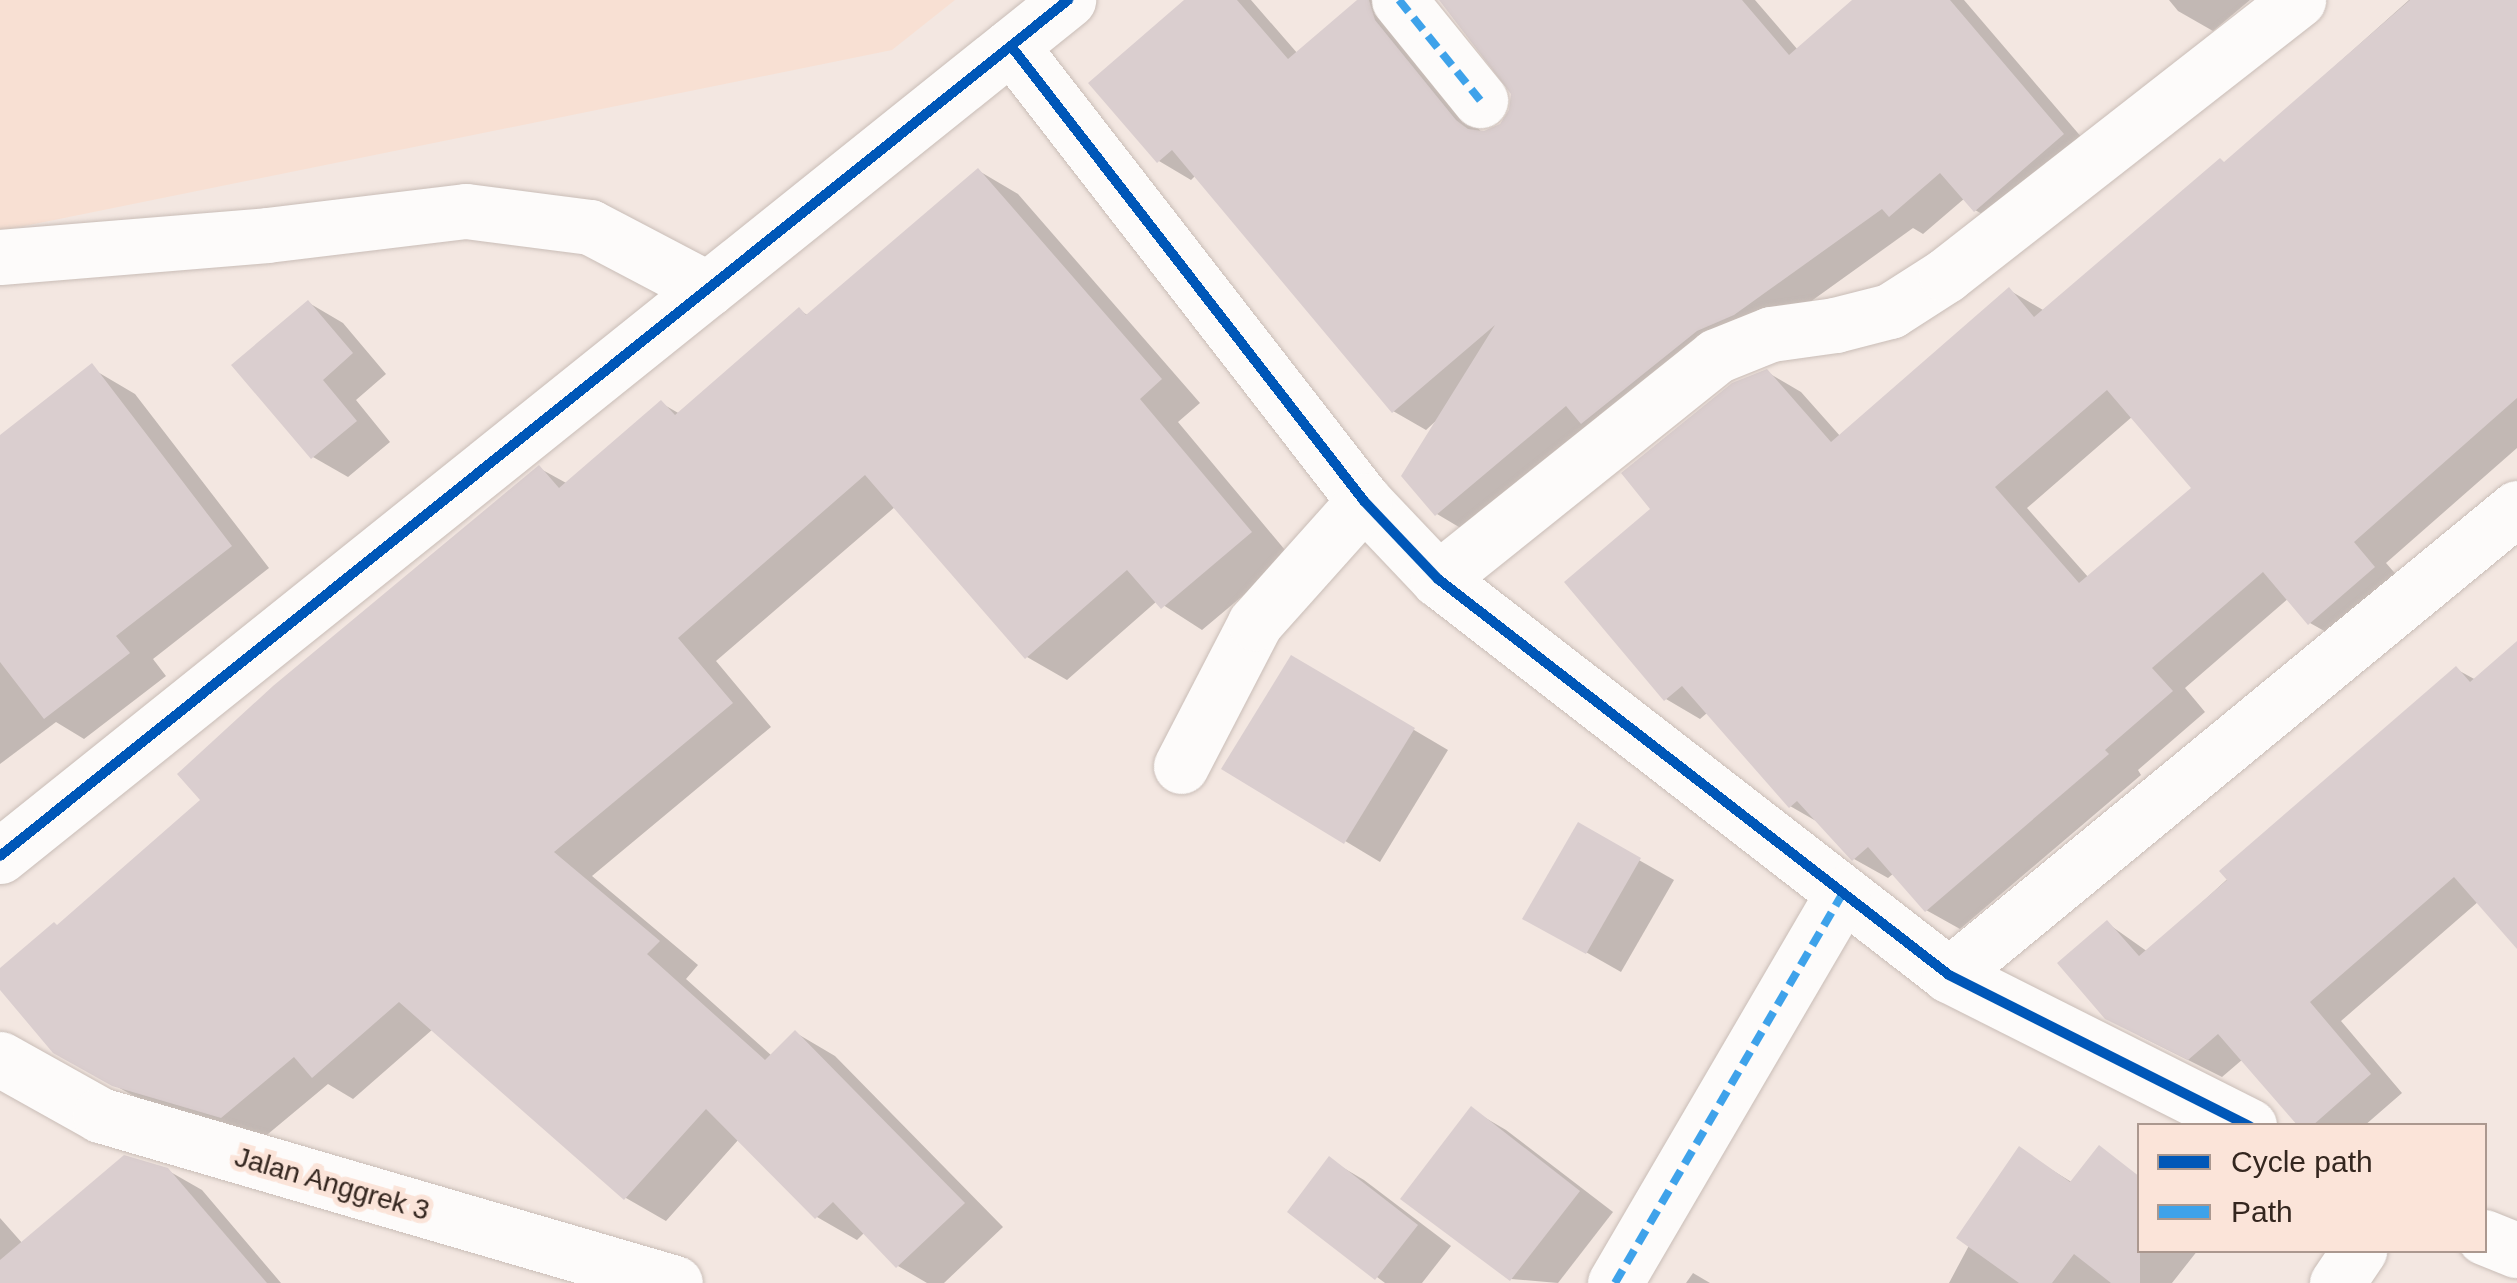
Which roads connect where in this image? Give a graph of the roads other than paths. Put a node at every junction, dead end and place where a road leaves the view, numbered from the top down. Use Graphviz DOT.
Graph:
graph roads {
  1 [pos="1068,0"];
  2 [pos="1399,0"];
  3 [pos="2298,0"];
  4 [pos="1011,46"];
  5 [pos="1480,100"];
  6 [pos="0,257"];
  7 [pos="708,289"];
  8 [pos="1364,501"];
  9 [pos="2517,508"];
  10 [pos="1438,578"];
  11 [pos="1180,766"];
  12 [pos="0,856"];
  13 [pos="1842,895"];
  14 [pos="1949,975"];
  15 [pos="0,1058"];
  16 [pos="2243,1123"];
  17 [pos="2357,1253"];
  18 [pos="675,1283"];
  19 [pos="1615,1283"];
  20 [pos="2337,1283"];
  1 -- 4 [label="street"];
  2 -- 5 [label="street"];
  3 -- 10 [label="street"];
  4 -- 7 [label="street"];
  4 -- 8 [label="street"];
  6 -- 7 [label="street"];
  7 -- 12 [label="street"];
  8 -- 10 [label="street"];
  8 -- 11 [label="street"];
  9 -- 14 [label="street"];
  10 -- 13 [label="street"];
  13 -- 14 [label="street"];
  13 -- 19 [label="street"];
  14 -- 16 [label="street"];
  15 -- 18 [label="street, Jalan Anggrek 3"];
  17 -- 20 [label="street"];
}
